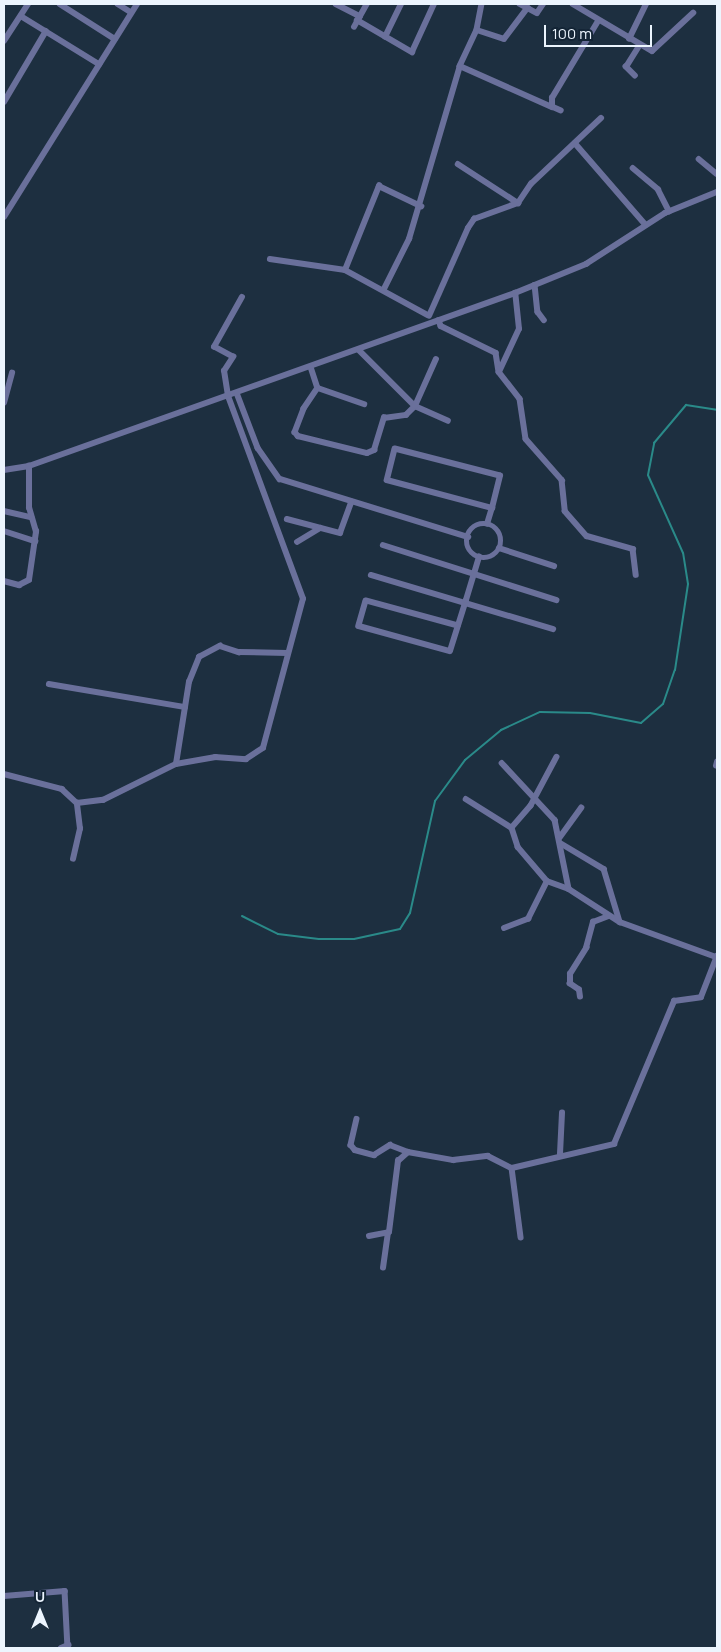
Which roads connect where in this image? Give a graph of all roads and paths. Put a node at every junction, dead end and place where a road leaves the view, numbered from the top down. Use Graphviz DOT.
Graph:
graph roads {
  1 [pos="28,4"];
  2 [pos="60,4"];
  3 [pos="118,4"];
  4 [pos="137,4"];
  5 [pos="336,4"];
  6 [pos="367,4"];
  7 [pos="401,4"];
  8 [pos="434,4"];
  9 [pos="482,4"];
  10 [pos="520,4"];
  11 [pos="544,4"];
  12 [pos="573,4"];
  13 [pos="646,4"];
  14 [pos="527,8"];
  15 [pos="132,12"];
  16 [pos="693,13"];
  17 [pos="21,16"];
  18 [pos="359,18"];
  19 [pos="598,21"];
  20 [pos="4,27"];
  21 [pos="354,27"];
  22 [pos="10,30"];
  23 [pos="46,30"];
  24 [pos="477,30"];
  25 [pos="385,37"];
  26 [pos="115,39"];
  27 [pos="629,39"];
  28 [pos="4,41"];
  29 [pos="639,46"];
  30 [pos="99,64"];
  31 [pos="460,66"];
  32 [pos="635,76"];
  33 [pos="4,102"];
  34 [pos="552,107"];
  35 [pos="561,111"];
  36 [pos="601,118"];
  37 [pos="574,143"];
  38 [pos="699,160"];
  39 [pos="458,164"];
  40 [pos="634,168"];
  41 [pos="717,174"];
  42 [pos="717,192"];
  43 [pos="518,203"];
  44 [pos="421,206"];
  45 [pos="669,211"];
  46 [pos="4,217"];
  47 [pos="646,225"];
  48 [pos="270,259"];
  49 [pos="345,270"];
  50 [pos="535,285"];
  51 [pos="384,289"];
  52 [pos="515,293"];
  53 [pos="242,297"];
  54 [pos="428,315"];
  55 [pos="439,320"];
  56 [pos="544,320"];
  57 [pos="432,322"];
  58 [pos="360,351"];
  59 [pos="436,359"];
  60 [pos="311,367"];
  61 [pos="499,372"];
  62 [pos="12,373"];
  63 [pos="318,388"];
  64 [pos="237,392"];
  65 [pos="228,396"];
  66 [pos="4,404"];
  67 [pos="364,404"];
  68 [pos="415,406"];
  69 [pos="448,421"];
  70 [pos="29,466"];
  71 [pos="4,470"];
  72 [pos="351,502"];
  73 [pos="492,508"];
  74 [pos="4,511"];
  75 [pos="31,517"];
  76 [pos="287,519"];
  77 [pos="488,524"];
  78 [pos="320,528"];
  79 [pos="4,531"];
  80 [pos="468,537"];
  81 [pos="35,541"];
  82 [pos="297,542"];
  83 [pos="383,545"];
  84 [pos="499,548"];
  85 [pos="479,557"];
  86 [pos="554,566"];
  87 [pos="474,573"];
  88 [pos="372,575"];
  89 [pos="636,575"];
  90 [pos="4,581"];
  91 [pos="466,600"];
  92 [pos="556,600"];
  93 [pos="458,626"];
  94 [pos="553,629"];
  95 [pos="287,653"];
  96 [pos="49,684"];
  97 [pos="185,707"];
  98 [pos="557,757"];
  99 [pos="502,763"];
  100 [pos="176,764"];
  101 [pos="4,774"];
  102 [pos="536,797"];
  103 [pos="466,799"];
  104 [pos="77,803"];
  105 [pos="581,808"];
  106 [pos="512,828"];
  107 [pos="560,837"];
  108 [pos="562,844"];
  109 [pos="74,859"];
  110 [pos="547,881"];
  111 [pos="569,889"];
  112 [pos="609,916"];
  113 [pos="620,922"];
  114 [pos="504,928"];
  115 [pos="717,957"];
  116 [pos="580,997"];
  117 [pos="562,1113"];
  118 [pos="357,1119"];
  119 [pos="408,1152"];
  120 [pos="560,1154"];
  121 [pos="512,1168"];
  122 [pos="388,1234"];
  123 [pos="369,1236"];
  124 [pos="521,1237"];
  125 [pos="383,1268"];
  126 [pos="4,1596"];
  127 [pos="68,1646"];
  128 [pos="61,1648"];
  1 -- 17 [label="street"];
  2 -- 26 [label="street"];
  3 -- 15 [label="street"];
  4 -- 15 [label="street"];
  5 -- 18 [label="street"];
  6 -- 18 [label="street"];
  7 -- 25 [label="street"];
  8 -- 25 [label="street"];
  9 -- 24 [label="street"];
  10 -- 14 [label="street"];
  11 -- 14 [label="street"];
  12 -- 19 [label="street"];
  13 -- 27 [label="street"];
  14 -- 24 [label="street"];
  15 -- 26 [label="street"];
  16 -- 29 [label="street"];
  17 -- 22 [label="street"];
  17 -- 23 [label="street"];
  18 -- 21 [label="street"];
  18 -- 25 [label="street"];
  19 -- 27 [label="street"];
  19 -- 34 [label="street"];
  20 -- 22 [label="street"];
  22 -- 28 [label="street"];
  23 -- 30 [label="street"];
  23 -- 33 [label="street"];
  24 -- 31 [label="street"];
  26 -- 30 [label="street"];
  27 -- 29 [label="street"];
  29 -- 32 [label="street"];
  30 -- 46 [label="street"];
  31 -- 34 [label="street"];
  31 -- 44 [label="street"];
  34 -- 35 [label="street"];
  36 -- 37 [label="street"];
  37 -- 43 [label="street"];
  37 -- 47 [label="street"];
  38 -- 41 [label="street"];
  39 -- 43 [label="street"];
  40 -- 45 [label="street"];
  42 -- 45 [label="street"];
  43 -- 54 [label="street"];
  44 -- 49 [label="street"];
  44 -- 51 [label="street"];
  45 -- 47 [label="street"];
  47 -- 50 [label="street"];
  48 -- 49 [label="street"];
  49 -- 51 [label="street"];
  50 -- 52 [label="street"];
  50 -- 56 [label="street"];
  51 -- 54 [label="street"];
  52 -- 55 [label="street"];
  52 -- 61 [label="street"];
  53 -- 65 [label="street"];
  54 -- 57 [label="street"];
  55 -- 57 [label="street"];
  55 -- 61 [label="street"];
  57 -- 58 [label="street"];
  58 -- 60 [label="street"];
  58 -- 68 [label="street"];
  59 -- 68 [label="street"];
  60 -- 63 [label="street"];
  60 -- 64 [label="street"];
  61 -- 89 [label="street"];
  62 -- 66 [label="street"];
  63 -- 67 [label="street"];
  63 -- 68 [label="street"];
  64 -- 65 [label="street"];
  64 -- 72 [label="street"];
  65 -- 70 [label="street"];
  65 -- 95 [label="street"];
  68 -- 69 [label="street"];
  70 -- 71 [label="street"];
  70 -- 75 [label="street"];
  72 -- 78 [label="street"];
  72 -- 80 [label="street"];
  73 -- 73 [label="street"];
  73 -- 77 [label="street"];
  74 -- 75 [label="street"];
  75 -- 81 [label="street"];
  76 -- 78 [label="street"];
  77 -- 80 [label="street"];
  77 -- 84 [label="street"];
  78 -- 82 [label="street"];
  79 -- 81 [label="street"];
  80 -- 85 [label="street"];
  81 -- 90 [label="street"];
  83 -- 87 [label="street"];
  84 -- 85 [label="street"];
  84 -- 86 [label="street"];
  85 -- 87 [label="street"];
  87 -- 91 [label="street"];
  87 -- 92 [label="street"];
  88 -- 91 [label="street"];
  91 -- 93 [label="street"];
  91 -- 94 [label="street"];
  93 -- 93 [label="street"];
  95 -- 97 [label="street"];
  95 -- 100 [label="street"];
  96 -- 97 [label="street"];
  97 -- 100 [label="street"];
  98 -- 102 [label="street"];
  99 -- 102 [label="street"];
  100 -- 104 [label="street"];
  101 -- 104 [label="street"];
  102 -- 106 [label="street"];
  102 -- 107 [label="street"];
  103 -- 106 [label="street"];
  104 -- 109 [label="street"];
  105 -- 107 [label="street"];
  106 -- 110 [label="street"];
  107 -- 108 [label="street"];
  108 -- 111 [label="street"];
  108 -- 113 [label="street"];
  110 -- 111 [label="street"];
  110 -- 114 [label="street"];
  111 -- 112 [label="street"];
  112 -- 113 [label="street"];
  112 -- 116 [label="street"];
  113 -- 115 [label="street"];
  115 -- 120 [label="street"];
  117 -- 120 [label="street"];
  118 -- 119 [label="street"];
  119 -- 121 [label="street"];
  119 -- 122 [label="street"];
  120 -- 121 [label="street"];
  121 -- 124 [label="street"];
  122 -- 123 [label="street"];
  122 -- 125 [label="street"];
  126 -- 127 [label="street"];
  127 -- 128 [label="street"];
}
